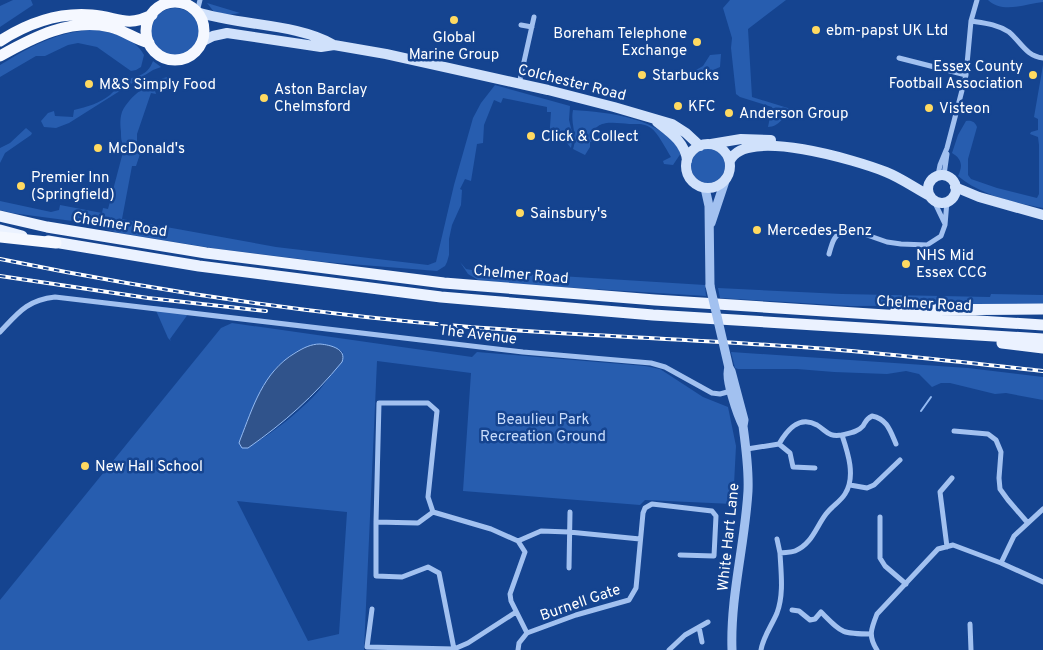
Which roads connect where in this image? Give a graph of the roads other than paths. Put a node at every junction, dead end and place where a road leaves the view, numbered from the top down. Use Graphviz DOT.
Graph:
graph roads {
  1 [pos="200,0"];
  2 [pos="977,0"];
  3 [pos="174,1"];
  4 [pos="197,12"];
  5 [pos="152,15"];
  6 [pos="534,17"];
  7 [pos="971,21"];
  8 [pos="521,25"];
  9 [pos="532,27"];
  10 [pos="0,41"];
  11 [pos="203,41"];
  12 [pos="149,43"];
  13 [pos="334,45"];
  14 [pos="0,56"];
  15 [pos="900,58"];
  16 [pos="1043,58"];
  17 [pos="966,75"];
  18 [pos="519,84"];
  19 [pos="654,120"];
  20 [pos="705,145"];
  21 [pos="796,148"];
  22 [pos="687,161"];
  23 [pos="730,161"];
  24 [pos="941,175"];
  25 [pos="725,181"];
  26 [pos="904,182"];
  27 [pos="929,183"];
  28 [pos="705,188"];
  29 [pos="952,195"];
  30 [pos="931,197"];
  31 [pos="1043,215"];
  32 [pos="0,216"];
  33 [pos="945,224"];
  34 [pos="710,228"];
  35 [pos="0,230"];
  36 [pos="0,237"];
  37 [pos="56,243"];
  38 [pos="829,254"];
  39 [pos="1043,309"];
  40 [pos="834,313"];
  41 [pos="1043,325"];
  42 [pos="846,328"];
  43 [pos="0,332"];
  44 [pos="1043,338"];
  45 [pos="1043,348"];
  46 [pos="728,368"];
  47 [pos="732,390"];
  48 [pos="743,426"];
  49 [pos="954,431"];
  50 [pos="842,435"];
  51 [pos="778,444"];
  52 [pos="896,444"];
  53 [pos="747,450"];
  54 [pos="900,460"];
  55 [pos="814,468"];
  56 [pos="952,478"];
  57 [pos="850,485"];
  58 [pos="1043,509"];
  59 [pos="433,512"];
  60 [pos="570,512"];
  61 [pos="880,517"];
  62 [pos="376,522"];
  63 [pos="1027,522"];
  64 [pos="569,532"];
  65 [pos="640,539"];
  66 [pos="777,539"];
  67 [pos="518,541"];
  68 [pos="947,546"];
  69 [pos="780,553"];
  70 [pos="680,554"];
  71 [pos="1001,563"];
  72 [pos="569,568"];
  73 [pos="1043,582"];
  74 [pos="906,584"];
  75 [pos="372,609"];
  76 [pos="792,610"];
  77 [pos="516,612"];
  78 [pos="708,622"];
  79 [pos="970,624"];
  80 [pos="699,627"];
  81 [pos="527,632"];
  82 [pos="871,634"];
  83 [pos="702,642"];
  84 [pos="454,649"];
  85 [pos="518,650"];
  86 [pos="669,650"];
  87 [pos="732,650"];
  88 [pos="762,650"];
  89 [pos="877,650"];
  90 [pos="971,650"];
  1 -- 4 [label="street"];
  2 -- 7 [label="street"];
  3 -- 4 [label="highway"];
  3 -- 5 [label="highway"];
  4 -- 11 [label="highway"];
  4 -- 13 [label="main road, Colchester Road"];
  5 -- 10 [label="highway"];
  5 -- 12 [label="highway"];
  6 -- 9 [label="street"];
  7 -- 16 [label="street"];
  7 -- 17 [label="street"];
  8 -- 9 [label="street"];
  9 -- 18 [label="street"];
  11 -- 12 [label="highway"];
  11 -- 13 [label="main road, Colchester Road"];
  12 -- 14 [label="highway"];
  13 -- 18 [label="main road, Colchester Road"];
  15 -- 17 [label="street"];
  17 -- 24 [label="street"];
  18 -- 19 [label="main road, Colchester Road"];
  19 -- 20 [label="main road, Colchester Road"];
  19 -- 22 [label="main road, Colchester Road"];
  20 -- 21 [label="main road"];
  20 -- 22 [label="main road"];
  20 -- 23 [label="main road"];
  21 -- 23 [label="main road"];
  21 -- 26 [label="main road"];
  22 -- 28 [label="main road"];
  23 -- 25 [label="main road"];
  24 -- 27 [label="main road"];
  24 -- 29 [label="main road"];
  25 -- 28 [label="main road"];
  25 -- 34 [label="street, White Hart Lane"];
  26 -- 27 [label="main road"];
  26 -- 30 [label="main road"];
  27 -- 30 [label="main road"];
  28 -- 34 [label="street, White Hart Lane"];
  29 -- 30 [label="main road"];
  29 -- 31 [label="main road"];
  29 -- 33 [label="street"];
  30 -- 33 [label="street"];
  32 -- 40 [label="main road, Chelmer Road"];
  33 -- 38 [label="street"];
  34 -- 46 [label="street, White Hart Lane, bridge"];
  35 -- 37 [label="main road, Chelmer Road"];
  36 -- 37 [label="highway"];
  37 -- 42 [label="main road, Chelmer Road"];
  39 -- 40 [label="main road"];
  40 -- 41 [label="main road, Chelmer Road"];
  42 -- 44 [label="main road, Chelmer Road"];
  42 -- 45 [label="main road"];
  43 -- 47 [label="street, The Avenue"];
  46 -- 47 [label="street, White Hart Lane"];
  46 -- 48 [label="street, White Hart Lane"];
  47 -- 48 [label="street, White Hart Lane"];
  48 -- 53 [label="street, White Hart Lane"];
  49 -- 63 [label="street"];
  50 -- 51 [label="street"];
  50 -- 52 [label="street"];
  50 -- 57 [label="street"];
  51 -- 53 [label="street"];
  51 -- 55 [label="street"];
  53 -- 87 [label="street, White Hart Lane"];
  54 -- 57 [label="street"];
  56 -- 68 [label="street"];
  57 -- 69 [label="street"];
  58 -- 63 [label="street"];
  59 -- 62 [label="street"];
  59 -- 62 [label="street"];
  59 -- 67 [label="street"];
  60 -- 64 [label="street"];
  61 -- 74 [label="street"];
  62 -- 84 [label="street"];
  63 -- 71 [label="street"];
  64 -- 65 [label="street"];
  64 -- 67 [label="street"];
  64 -- 72 [label="street"];
  65 -- 70 [label="street, Burnell Gate"];
  65 -- 81 [label="street, Burnell Gate"];
  66 -- 69 [label="street"];
  67 -- 77 [label="street"];
  68 -- 71 [label="street"];
  68 -- 74 [label="street"];
  69 -- 88 [label="street"];
  71 -- 73 [label="street"];
  74 -- 82 [label="street"];
  75 -- 84 [label="street"];
  76 -- 82 [label="street"];
  77 -- 81 [label="street"];
  77 -- 84 [label="street"];
  78 -- 80 [label="street"];
  79 -- 90 [label="street"];
  80 -- 83 [label="street"];
  80 -- 86 [label="street"];
  81 -- 85 [label="street, Burnell Gate"];
  82 -- 89 [label="street"];
}
